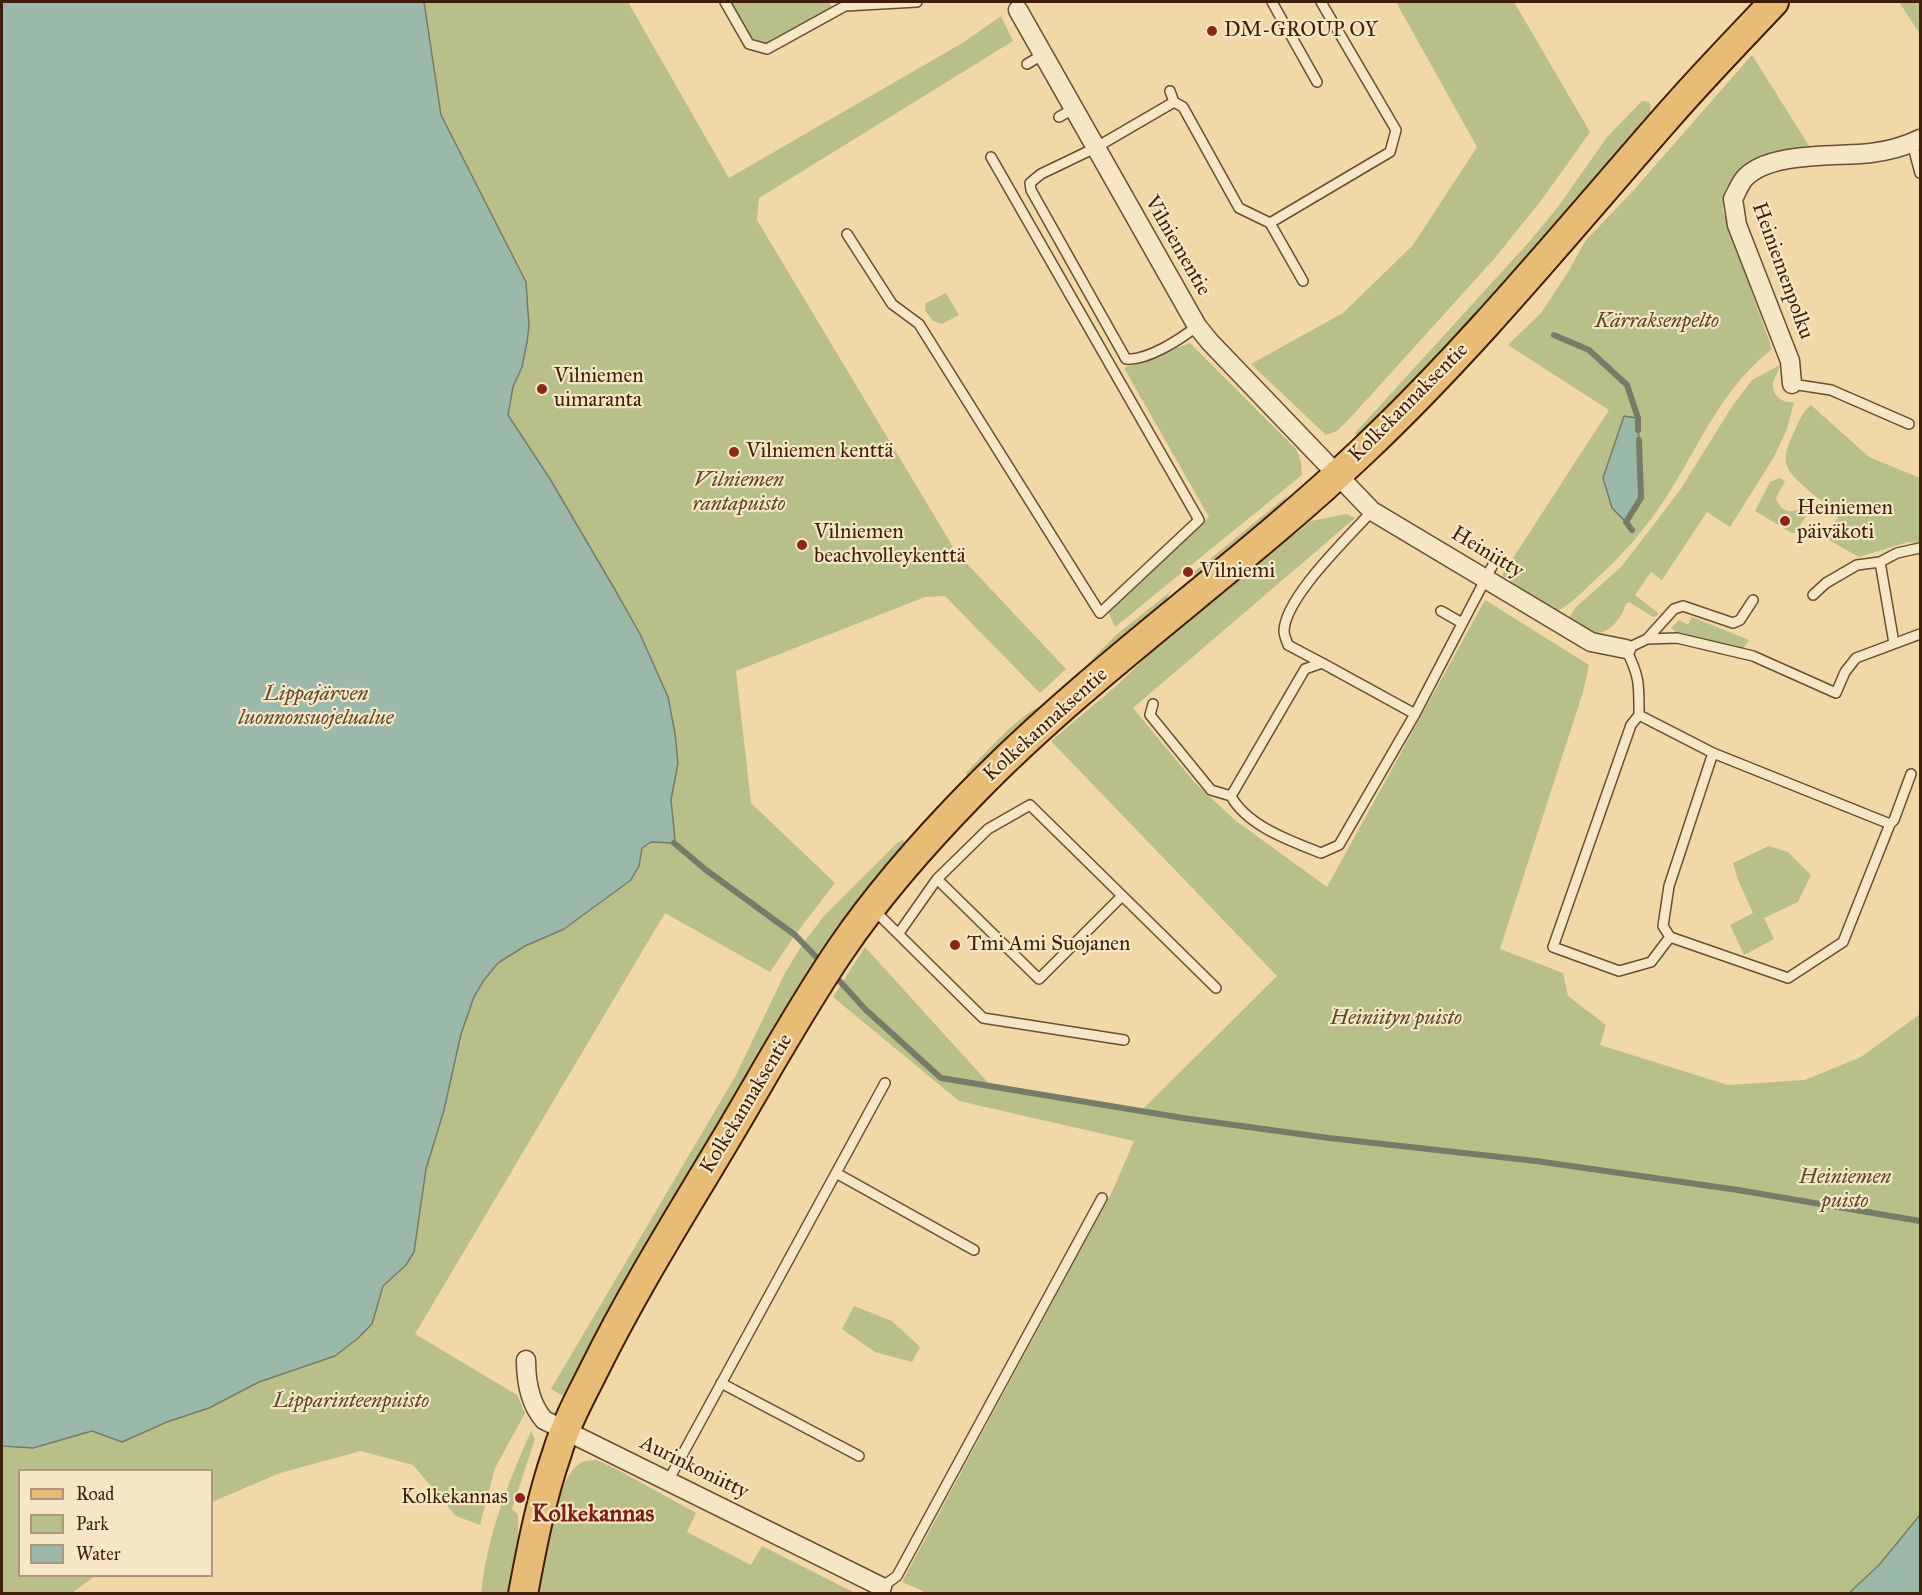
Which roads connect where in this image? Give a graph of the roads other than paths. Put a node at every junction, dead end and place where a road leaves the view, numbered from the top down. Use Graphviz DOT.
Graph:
graph roads {
  1 [pos="725,2"];
  2 [pos="917,2"];
  3 [pos="1272,2"];
  4 [pos="1321,2"];
  5 [pos="1774,2"];
  6 [pos="1016,6"];
  7 [pos="1317,82"];
  8 [pos="1170,90"];
  9 [pos="1174,102"];
  10 [pos="1133,113"];
  11 [pos="1139,123"];
  12 [pos="1916,141"];
  13 [pos="1095,148"];
  14 [pos="991,157"];
  15 [pos="1920,173"];
  16 [pos="1270,223"];
  17 [pos="847,234"];
  18 [pos="1303,281"];
  19 [pos="1197,326"];
  20 [pos="1792,384"];
  21 [pos="1910,424"];
  22 [pos="1338,474"];
  23 [pos="1372,511"];
  24 [pos="1920,548"];
  25 [pos="1497,557"];
  26 [pos="1880,562"];
  27 [pos="1485,579"];
  28 [pos="1813,596"];
  29 [pos="1753,600"];
  30 [pos="1441,611"];
  31 [pos="1462,623"];
  32 [pos="1920,634"];
  33 [pos="1647,639"];
  34 [pos="1894,643"];
  35 [pos="1626,649"];
  36 [pos="1322,663"];
  37 [pos="1153,704"];
  38 [pos="1415,714"];
  39 [pos="1639,716"];
  40 [pos="1713,753"];
  41 [pos="1911,774"];
  42 [pos="1231,796"];
  43 [pos="1890,824"];
  44 [pos="937,879"];
  45 [pos="1122,896"];
  46 [pos="872,909"];
  47 [pos="899,933"];
  48 [pos="1670,936"];
  49 [pos="1216,988"];
  50 [pos="1124,1040"];
  51 [pos="885,1083"];
  52 [pos="836,1173"];
  53 [pos="1102,1197"];
  54 [pos="974,1250"];
  55 [pos="526,1360"];
  56 [pos="722,1383"];
  57 [pos="565,1430"];
  58 [pos="859,1456"];
  59 [pos="668,1481"];
  60 [pos="882,1587"];
  61 [pos="523,1593"];
  1 -- 2 [label="lane"];
  3 -- 7 [label="lane"];
  4 -- 16 [label="lane"];
  5 -- 22 [label="main road, Kolkekannaksentie"];
  6 -- 13 [label="street, Vilniementie"];
  8 -- 9 [label="lane"];
  9 -- 11 [label="lane"];
  9 -- 16 [label="lane"];
  10 -- 11 [label="lane"];
  11 -- 13 [label="lane"];
  12 -- 15 [label="lane"];
  12 -- 20 [label="street, Heiniemenpolku"];
  13 -- 19 [label="street, Vilniementie"];
  13 -- 19 [label="lane"];
  14 -- 17 [label="lane"];
  16 -- 18 [label="lane"];
  19 -- 22 [label="street, Vilniementie"];
  20 -- 21 [label="lane"];
  22 -- 23 [label="street, Heiniitty"];
  22 -- 46 [label="main road, Kolkekannaksentie"];
  23 -- 27 [label="street, Heiniitty"];
  23 -- 36 [label="lane"];
  24 -- 26 [label="lane"];
  25 -- 27 [label="lane"];
  26 -- 28 [label="lane"];
  26 -- 34 [label="lane"];
  27 -- 31 [label="lane"];
  27 -- 35 [label="street, Heiniitty"];
  29 -- 33 [label="lane"];
  30 -- 31 [label="lane"];
  31 -- 38 [label="lane"];
  32 -- 34 [label="lane"];
  33 -- 34 [label="lane"];
  33 -- 35 [label="lane"];
  35 -- 39 [label="lane"];
  36 -- 38 [label="lane"];
  36 -- 42 [label="lane"];
  37 -- 42 [label="lane"];
  38 -- 42 [label="lane"];
  39 -- 40 [label="lane"];
  39 -- 48 [label="lane"];
  40 -- 43 [label="lane"];
  40 -- 48 [label="lane"];
  41 -- 43 [label="lane"];
  43 -- 48 [label="lane"];
  44 -- 45 [label="lane"];
  44 -- 45 [label="lane"];
  44 -- 47 [label="lane"];
  45 -- 49 [label="lane"];
  46 -- 47 [label="lane"];
  46 -- 57 [label="main road, Kolkekannaksentie"];
  47 -- 50 [label="lane"];
  51 -- 52 [label="lane"];
  52 -- 54 [label="lane"];
  52 -- 56 [label="lane"];
  53 -- 60 [label="lane"];
  55 -- 57 [label="street, Aurinkoniitty"];
  56 -- 58 [label="lane"];
  56 -- 59 [label="lane"];
  57 -- 59 [label="street, Aurinkoniitty"];
  57 -- 61 [label="main road, Kolkekannaksentie"];
  59 -- 60 [label="street, Aurinkoniitty"];
}
